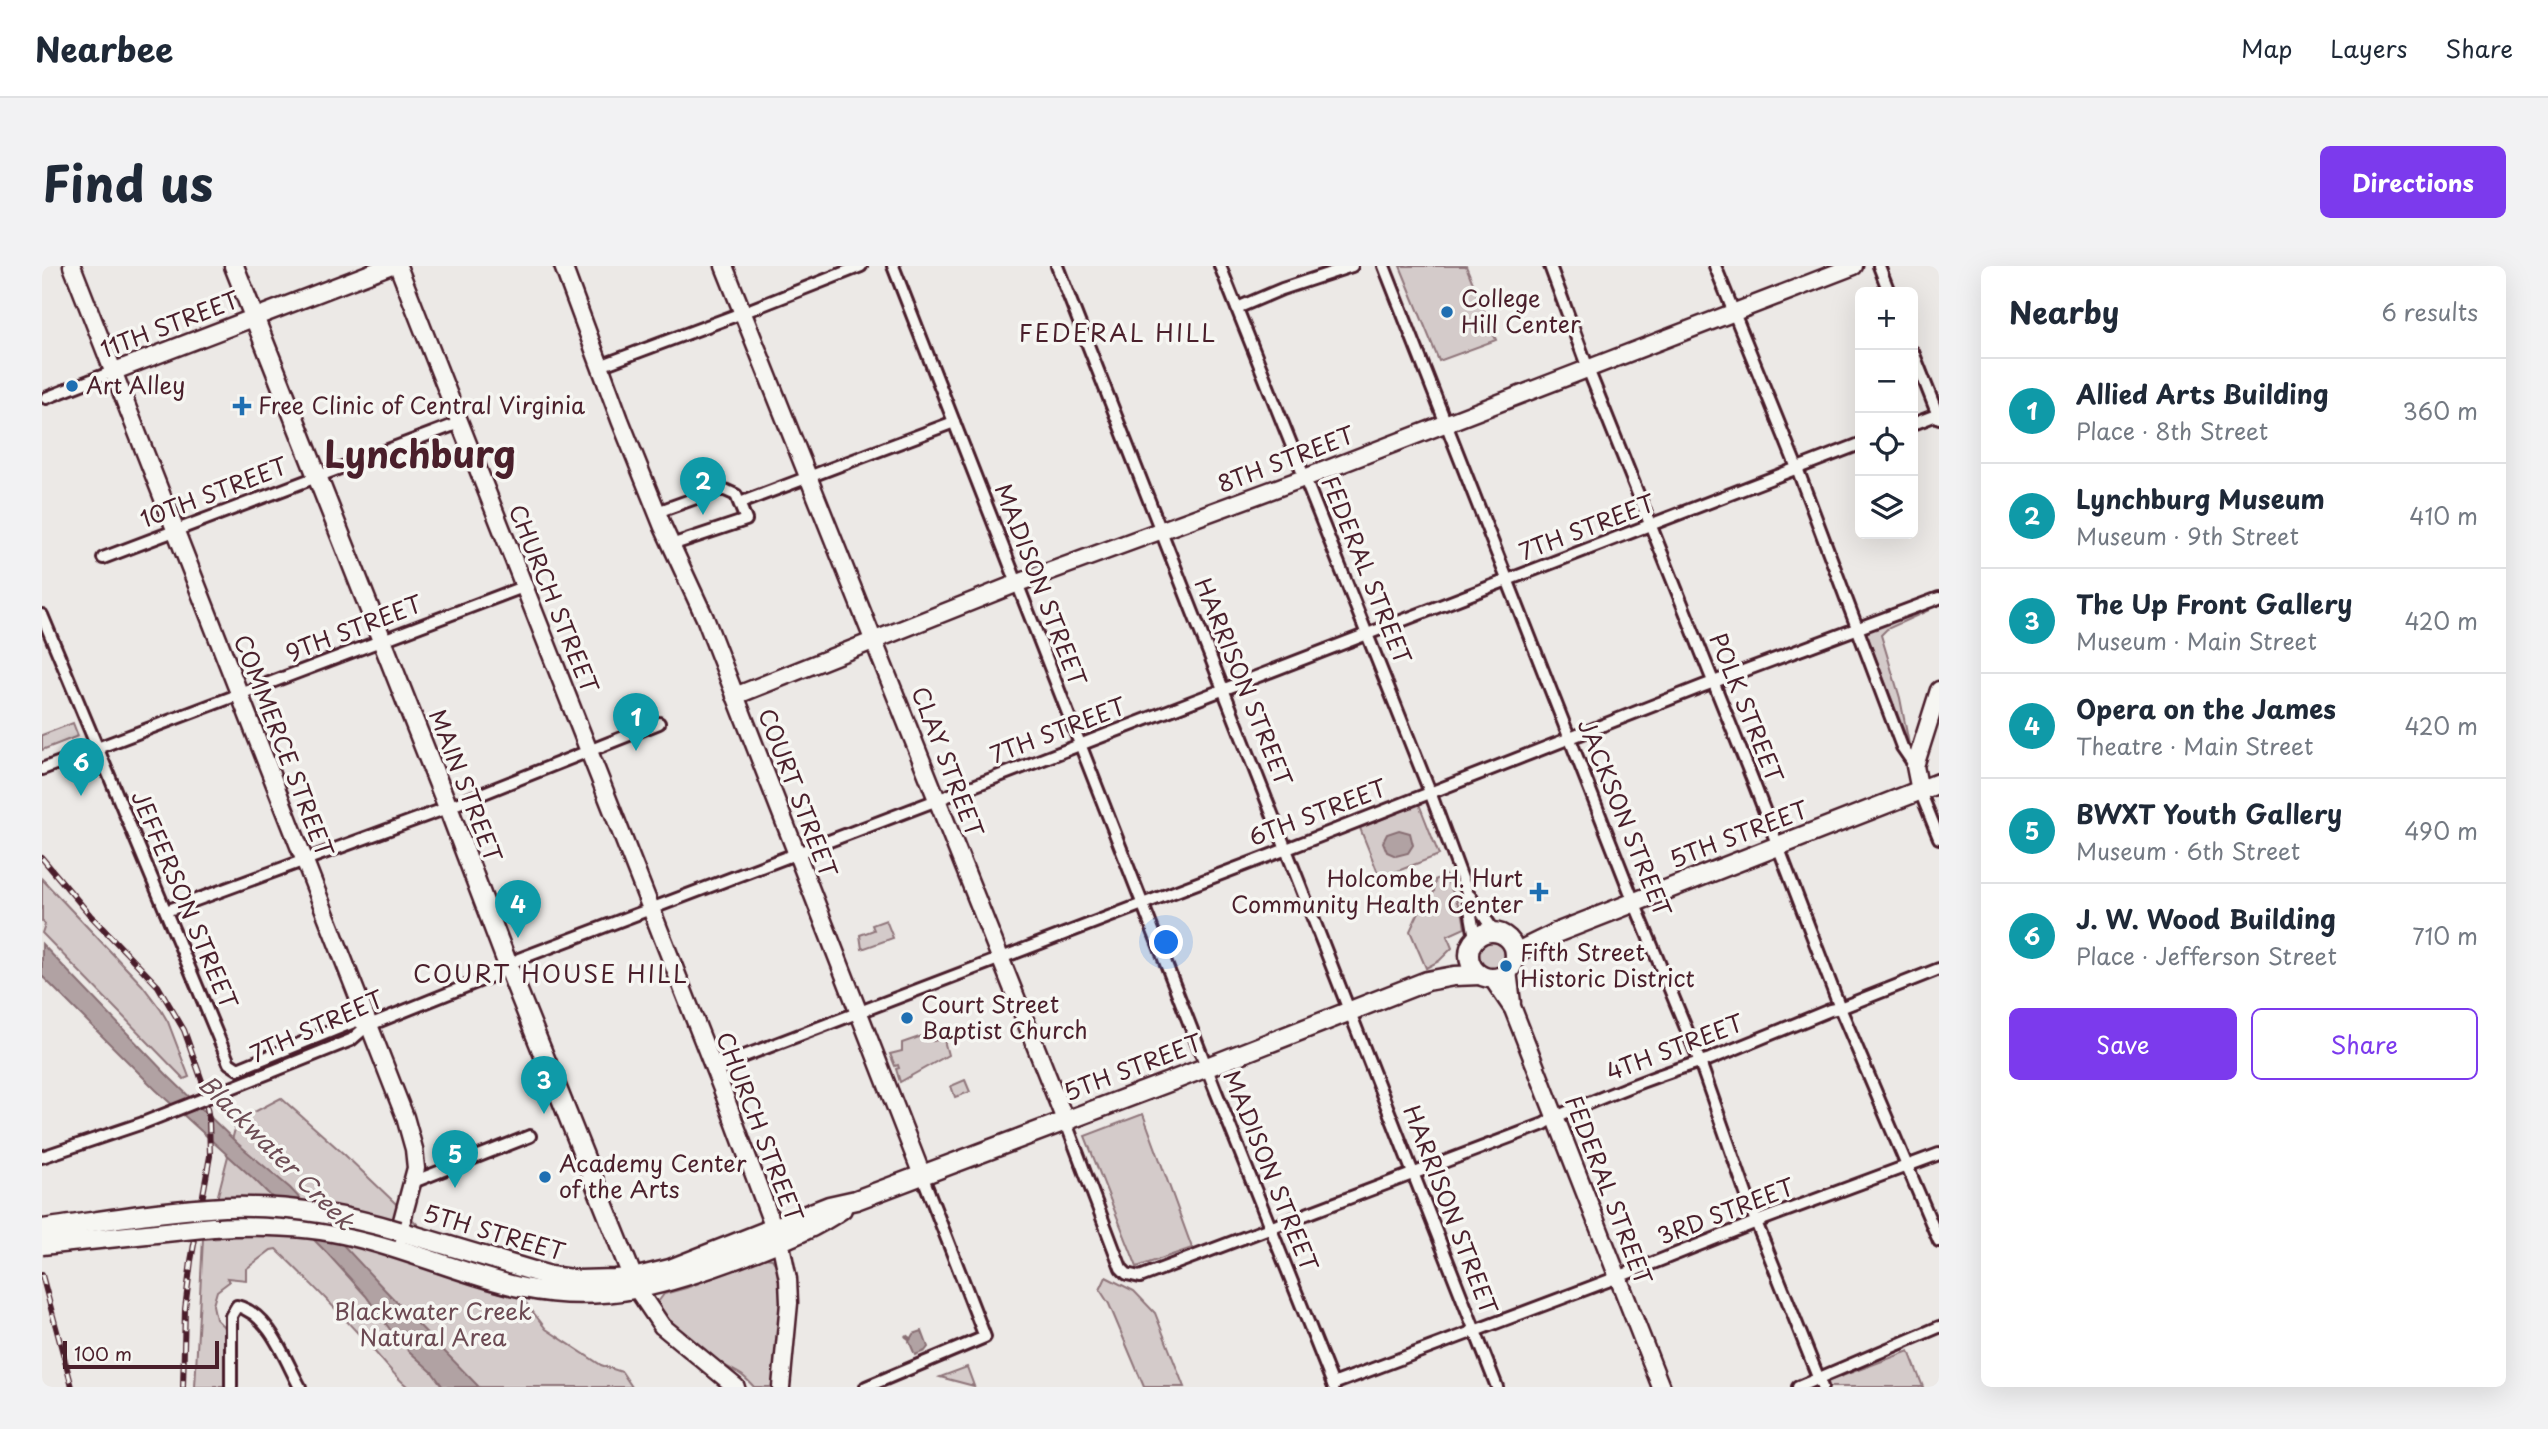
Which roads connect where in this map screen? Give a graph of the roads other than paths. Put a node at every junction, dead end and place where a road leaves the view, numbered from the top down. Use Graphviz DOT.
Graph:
graph roads {
  1 [pos="72,266"];
  2 [pos="234,266"];
  3 [pos="389,266"];
  4 [pos="398,266"];
  5 [pos="564,266"];
  6 [pos="724,266"];
  7 [pos="861,266"];
  8 [pos="893,266"];
  9 [pos="1057,266"];
  10 [pos="1220,266"];
  11 [pos="1352,266"];
  12 [pos="1384,266"];
  13 [pos="1550,266"];
  14 [pos="1715,266"];
  15 [pos="1854,266"];
  16 [pos="1879,266"];
  17 [pos="1887,287"];
  18 [pos="1237,308"];
  19 [pos="742,313"];
  20 [pos="1734,313"];
  21 [pos="254,317"];
  22 [pos="1918,364"];
  23 [pos="600,366"];
  24 [pos="1588,369"];
  25 [pos="113,372"];
  26 [pos="46,398"];
  27 [pos="1939,415"];
  28 [pos="954,422"];
  29 [pos="1918,422"];
  30 [pos="1445,423"];
  31 [pos="459,424"];
  32 [pos="1855,446"];
  33 [pos="1797,468"];
  34 [pos="318,476"];
  35 [pos="810,477"];
  36 [pos="1305,477"];
  37 [pos="740,503"];
  38 [pos="656,512"];
  39 [pos="1649,526"];
  40 [pos="175,531"];
  41 [pos="1161,531"];
  42 [pos="671,544"];
  43 [pos="103,558"];
  44 [pos="1508,581"];
  45 [pos="1018,583"];
  46 [pos="523,587"];
  47 [pos="1939,598"];
  48 [pos="42,615"];
  49 [pos="1857,628"];
  50 [pos="1367,634"];
  51 [pos="383,641"];
  52 [pos="875,641"];
  53 [pos="1713,682"];
  54 [pos="1224,689"];
  55 [pos="1939,690"];
  56 [pos="239,694"];
  57 [pos="735,696"];
  58 [pos="659,723"];
  59 [pos="1569,738"];
  60 [pos="1080,745"];
  61 [pos="98,749"];
  62 [pos="588,751"];
  63 [pos="1914,766"];
  64 [pos="42,769"];
  65 [pos="1939,783"];
  66 [pos="1920,791"];
  67 [pos="1430,792"];
  68 [pos="937,800"];
  69 [pos="448,808"];
  70 [pos="1939,838"];
  71 [pos="1778,847"];
  72 [pos="1287,849"];
  73 [pos="796,855"];
  74 [pos="304,862"];
  75 [pos="1467,892"];
  76 [pos="1634,902"];
  77 [pos="1143,904"];
  78 [pos="651,909"];
  79 [pos="166,911"];
  80 [pos="1506,941"];
  81 [pos="1472,943"];
  82 [pos="999,958"];
  83 [pos="508,967"];
  84 [pos="1939,969"];
  85 [pos="1493,975"];
  86 [pos="1427,981"];
  87 [pos="1840,1009"];
  88 [pos="1350,1011"];
  89 [pos="858,1013"];
  90 [pos="367,1026"];
  91 [pos="1700,1062"];
  92 [pos="1206,1067"];
  93 [pos="713,1068"];
  94 [pos="1555,1117"];
  95 [pos="1065,1120"];
  96 [pos="530,1136"];
  97 [pos="1939,1154"];
  98 [pos="42,1157"];
  99 [pos="1908,1167"];
  100 [pos="1413,1173"];
  101 [pos="922,1175"];
  102 [pos="413,1182"];
  103 [pos="1756,1222"];
  104 [pos="42,1229"];
  105 [pos="1270,1229"];
  106 [pos="776,1236"];
  107 [pos="397,1239"];
  108 [pos="1939,1241"];
  109 [pos="42,1245"];
  110 [pos="1127,1274"];
  111 [pos="1618,1277"];
  112 [pos="635,1283"];
  113 [pos="1939,1327"];
  114 [pos="1475,1330"];
  115 [pos="722,1374"];
  116 [pos="1820,1383"];
  117 [pos="1334,1386"];
  118 [pos="231,1387"];
  119 [pos="300,1387"];
  120 [pos="736,1387"];
  121 [pos="748,1387"];
  122 [pos="781,1387"];
  123 [pos="866,1387"];
  124 [pos="1497,1387"];
  125 [pos="1661,1387"];
  126 [pos="1798,1387"];
  1 -- 25 [label="street, COMMERCE STREET"];
  2 -- 21 [label="main road, MAIN STREET"];
  3 -- 21 [label="street, 11TH STREET"];
  4 -- 31 [label="street, CHURCH STREET"];
  5 -- 23 [label="street, COURT STREET"];
  6 -- 19 [label="street, CLAY STREET"];
  7 -- 19 [label="street"];
  8 -- 28 [label="street, MADISON STREET"];
  9 -- 41 [label="street, HARRISON STREET"];
  10 -- 18 [label="street, FEDERAL STREET"];
  11 -- 18 [label="street"];
  12 -- 30 [label="street, JACKSON STREET"];
  13 -- 24 [label="street, POLK STREET"];
  14 -- 20 [label="street"];
  15 -- 20 [label="street, 8TH STREET"];
  16 -- 17 [label="street"];
  18 -- 36 [label="street, FEDERAL STREET"];
  19 -- 23 [label="street"];
  19 -- 35 [label="street, CLAY STREET"];
  20 -- 24 [label="street, 8TH STREET"];
  20 -- 33 [label="street"];
  21 -- 25 [label="street, 11TH STREET"];
  21 -- 34 [label="main road, MAIN STREET"];
  22 -- 27 [label="street"];
  23 -- 38 [label="street, COURT STREET"];
  24 -- 30 [label="street, 8TH STREET"];
  24 -- 39 [label="street, POLK STREET"];
  25 -- 26 [label="street, 11TH STREET"];
  25 -- 40 [label="street, COMMERCE STREET"];
  27 -- 29 [label="street"];
  28 -- 35 [label="street"];
  28 -- 45 [label="street, MADISON STREET"];
  30 -- 36 [label="street, 8TH STREET"];
  30 -- 44 [label="street, JACKSON STREET"];
  31 -- 34 [label="street, 10TH STREET"];
  31 -- 46 [label="street, CHURCH STREET"];
  32 -- 33 [label="street, 7TH STREET"];
  33 -- 39 [label="street, 7TH STREET"];
  33 -- 49 [label="street"];
  34 -- 40 [label="street, 10TH STREET"];
  34 -- 51 [label="main road, MAIN STREET"];
  35 -- 37 [label="street"];
  35 -- 52 [label="street, CLAY STREET"];
  36 -- 41 [label="street, 8TH STREET"];
  36 -- 50 [label="street, FEDERAL STREET"];
  37 -- 38 [label="street"];
  37 -- 42 [label="street"];
  38 -- 42 [label="street, COURT STREET"];
  39 -- 44 [label="street, 7TH STREET"];
  39 -- 53 [label="street, POLK STREET"];
  40 -- 43 [label="street, 10TH STREET"];
  40 -- 56 [label="street, COMMERCE STREET"];
  41 -- 45 [label="street, 8TH STREET"];
  41 -- 54 [label="street, HARRISON STREET"];
  42 -- 57 [label="street, COURT STREET"];
  44 -- 50 [label="street, 7TH STREET"];
  44 -- 59 [label="street, JACKSON STREET"];
  45 -- 52 [label="street, 8TH STREET"];
  45 -- 60 [label="street, MADISON STREET"];
  46 -- 51 [label="street, 9TH STREET"];
  46 -- 62 [label="street, CHURCH STREET"];
  47 -- 49 [label="street, 6TH STREET"];
  48 -- 61 [label="street, JEFFERSON STREET"];
  49 -- 53 [label="street, 6TH STREET"];
  49 -- 63 [label="street"];
  50 -- 54 [label="street, 7TH STREET"];
  50 -- 67 [label="street, FEDERAL STREET"];
  51 -- 56 [label="street, 9TH STREET"];
  51 -- 69 [label="main road, MAIN STREET"];
  52 -- 57 [label="street, 8TH STREET"];
  52 -- 68 [label="street, CLAY STREET"];
  53 -- 59 [label="street, 6TH STREET"];
  53 -- 71 [label="street, POLK STREET"];
  54 -- 60 [label="street, 7TH STREET"];
  54 -- 72 [label="street, HARRISON STREET"];
  55 -- 63 [label="street"];
  56 -- 61 [label="street, 9TH STREET"];
  56 -- 74 [label="street, COMMERCE STREET"];
  57 -- 73 [label="street, COURT STREET"];
  58 -- 62 [label="street"];
  59 -- 67 [label="street, 6TH STREET"];
  59 -- 76 [label="street, JACKSON STREET"];
  60 -- 68 [label="street, 7TH STREET"];
  60 -- 77 [label="street, MADISON STREET"];
  61 -- 64 [label="street, 9TH STREET"];
  61 -- 79 [label="street, JEFFERSON STREET"];
  62 -- 69 [label="street"];
  62 -- 78 [label="street, CHURCH STREET"];
  63 -- 66 [label="street"];
  65 -- 66 [label="main road, 5TH STREET"];
  66 -- 70 [label="street"];
  66 -- 71 [label="main road, 5TH STREET"];
  67 -- 72 [label="street, 6TH STREET"];
  67 -- 75 [label="street, FEDERAL STREET"];
  68 -- 73 [label="street, 7TH STREET"];
  68 -- 82 [label="street, CLAY STREET"];
  69 -- 74 [label="street"];
  69 -- 83 [label="main road, MAIN STREET"];
  71 -- 76 [label="main road, 5TH STREET"];
  71 -- 87 [label="street, POLK STREET"];
  72 -- 77 [label="street, 6TH STREET"];
  72 -- 88 [label="street, HARRISON STREET"];
  73 -- 78 [label="street, 7TH STREET"];
  73 -- 89 [label="street, COURT STREET"];
  74 -- 79 [label="street"];
  74 -- 90 [label="street, COMMERCE STREET"];
  75 -- 80 [label="street, FEDERAL STREET"];
  75 -- 81 [label="street, FEDERAL STREET"];
  76 -- 80 [label="main road, 5TH STREET"];
  76 -- 91 [label="street, JACKSON STREET"];
  77 -- 82 [label="street, 6TH STREET"];
  77 -- 92 [label="street, MADISON STREET"];
  78 -- 83 [label="street, 7TH STREET"];
  78 -- 93 [label="street, CHURCH STREET"];
  79 -- 90 [label="street, JEFFERSON STREET"];
  80 -- 81 [label="main road"];
  80 -- 85 [label="main road"];
  81 -- 85 [label="main road"];
  81 -- 86 [label="main road, 5TH STREET"];
  82 -- 89 [label="street, 6TH STREET"];
  82 -- 95 [label="street, CLAY STREET"];
  83 -- 90 [label="street, 7TH STREET"];
  83 -- 112 [label="main road, MAIN STREET"];
  84 -- 87 [label="street, 4TH STREET"];
  85 -- 86 [label="main road, 5TH STREET"];
  85 -- 94 [label="street, FEDERAL STREET"];
  86 -- 88 [label="main road, 5TH STREET"];
  87 -- 91 [label="street, 4TH STREET"];
  87 -- 99 [label="street, POLK STREET"];
  88 -- 92 [label="main road, 5TH STREET"];
  88 -- 100 [label="street, HARRISON STREET"];
  89 -- 93 [label="street, 6TH STREET"];
  89 -- 101 [label="street, COURT STREET"];
  90 -- 98 [label="street, 7TH STREET, bridge"];
  90 -- 102 [label="street, COMMERCE STREET"];
  91 -- 94 [label="street, 4TH STREET"];
  91 -- 103 [label="street, JACKSON STREET"];
  92 -- 95 [label="main road, 5TH STREET"];
  92 -- 105 [label="street, MADISON STREET"];
  93 -- 106 [label="street, CHURCH STREET"];
  94 -- 100 [label="street, 4TH STREET"];
  94 -- 111 [label="street, FEDERAL STREET"];
  95 -- 101 [label="main road, 5TH STREET"];
  95 -- 110 [label="street, CLAY STREET"];
  96 -- 102 [label="street"];
  97 -- 99 [label="street, 3RD STREET"];
  99 -- 103 [label="street, 3RD STREET"];
  99 -- 108 [label="street, POLK STREET"];
  100 -- 105 [label="street, 4TH STREET"];
  100 -- 114 [label="street, HARRISON STREET"];
  101 -- 106 [label="main road, 5TH STREET"];
  101 -- 123 [label="street, COURT STREET"];
  102 -- 107 [label="street, COMMERCE STREET"];
  103 -- 111 [label="street, 3RD STREET"];
  103 -- 116 [label="street, JACKSON STREET"];
  104 -- 107 [label="main road, bridge"];
  105 -- 110 [label="street, 4TH STREET"];
  105 -- 117 [label="street, MADISON STREET"];
  106 -- 112 [label="main road, 5TH STREET"];
  106 -- 122 [label="street, CHURCH STREET"];
  107 -- 109 [label="main road, bridge"];
  107 -- 112 [label="main road, 5TH STREET"];
  107 -- 112 [label="main road, 5TH STREET"];
  111 -- 114 [label="street, 3RD STREET"];
  111 -- 125 [label="street, FEDERAL STREET"];
  112 -- 115 [label="street, MAIN STREET"];
  113 -- 116 [label="street"];
  114 -- 117 [label="street, 3RD STREET"];
  114 -- 124 [label="street, HARRISON STREET"];
  115 -- 120 [label="street"];
  115 -- 121 [label="street"];
  116 -- 126 [label="street"];
  118 -- 119 [label="street"];
}
